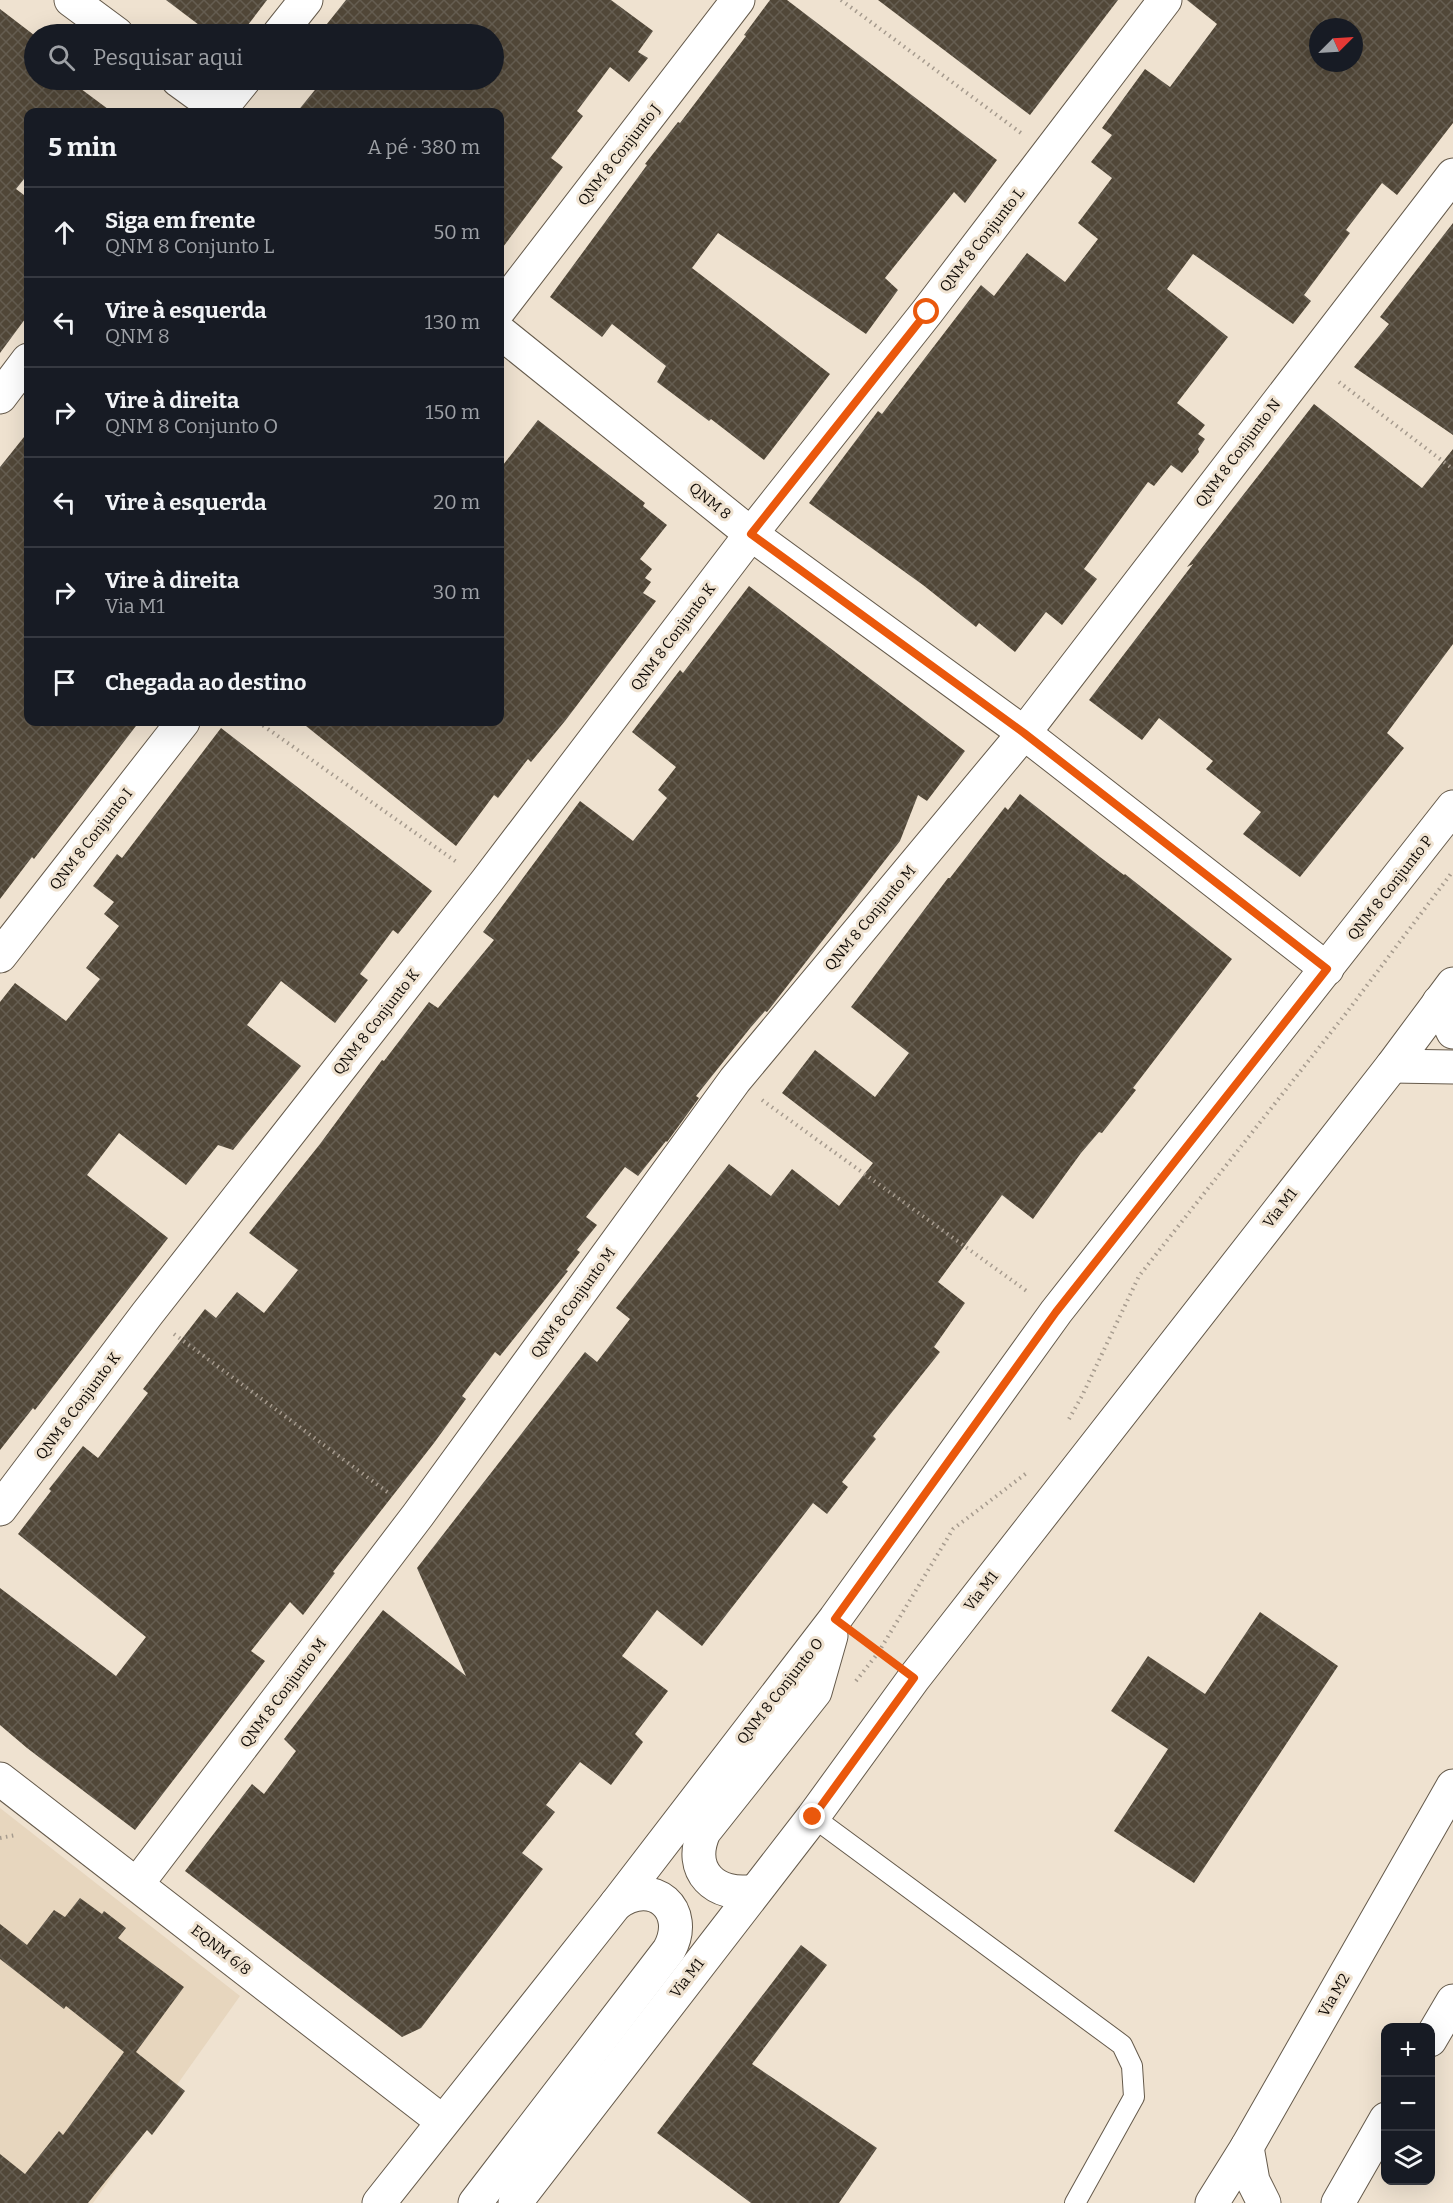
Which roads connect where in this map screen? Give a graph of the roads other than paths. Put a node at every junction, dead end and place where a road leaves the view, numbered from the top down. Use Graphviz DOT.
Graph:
graph roads {
  1 [pos="71,0"];
  2 [pos="306,0"];
  3 [pos="738,0"];
  4 [pos="1165,0"];
  5 [pos="103,24"];
  6 [pos="287,24"];
  7 [pos="191,90"];
  8 [pos="236,90"];
  9 [pos="215,108"];
  10 [pos="223,108"];
  11 [pos="1453,175"];
  12 [pos="504,304"];
  13 [pos="504,335"];
  14 [pos="24,365"];
  15 [pos="0,397"];
  16 [pos="751,534"];
  17 [pos="180,726"];
  18 [pos="1024,733"];
  19 [pos="1453,807"];
  20 [pos="0,956"];
  21 [pos="1327,969"];
  22 [pos="1446,993"];
  23 [pos="1453,1032"];
  24 [pos="1392,1066"];
  25 [pos="1453,1067"];
  26 [pos="0,1509"];
  27 [pos="835,1619"];
  28 [pos="0,1779"];
  29 [pos="1453,1786"];
  30 [pos="813,1817"];
  31 [pos="137,1884"];
  32 [pos="755,1891"];
  33 [pos="616,1904"];
  34 [pos="1453,2001"];
  35 [pos="1435,2033"];
  36 [pos="442,2121"];
  37 [pos="1381,2129"];
  38 [pos="1247,2147"];
  39 [pos="379,2203"];
  40 [pos="475,2203"];
  41 [pos="515,2203"];
  42 [pos="1075,2203"];
  43 [pos="1212,2203"];
  44 [pos="1264,2203"];
  45 [pos="1338,2203"];
  1 -- 5 [label="street"];
  2 -- 6 [label="street"];
  3 -- 12 [label="street, QNM 8 Conjunto J"];
  4 -- 16 [label="street, QNM 8 Conjunto L"];
  7 -- 9 [label="street"];
  8 -- 10 [label="street"];
  11 -- 18 [label="street, QNM 8 Conjunto N"];
  13 -- 16 [label="street, QNM 8"];
  14 -- 15 [label="street"];
  16 -- 18 [label="street, QNM 8"];
  16 -- 26 [label="street, QNM 8 Conjunto K"];
  17 -- 20 [label="street, QNM 8 Conjunto I"];
  18 -- 21 [label="street, QNM 8"];
  18 -- 31 [label="street, QNM 8 Conjunto M"];
  19 -- 21 [label="street, QNM 8 Conjunto P"];
  21 -- 27 [label="street, QNM 8 Conjunto O"];
  22 -- 23 [label="street"];
  22 -- 24 [label="street, Via M1"];
  24 -- 25 [label="street"];
  24 -- 30 [label="street, Via M1"];
  27 -- 32 [label="street"];
  27 -- 33 [label="street, QNM 8 Conjunto O"];
  28 -- 31 [label="street, EQNM 6/8"];
  29 -- 38 [label="street, Via M2"];
  30 -- 32 [label="street, Via M1"];
  30 -- 42 [label="lane"];
  31 -- 36 [label="street, EQNM 6/8"];
  32 -- 41 [label="street, Via M1"];
  33 -- 36 [label="street, QNM 8 Conjunto O"];
  33 -- 40 [label="street"];
  34 -- 35 [label="street"];
  36 -- 39 [label="street, QNM 8 Conjunto O"];
  37 -- 45 [label="street"];
  38 -- 43 [label="street, Via M2"];
  38 -- 44 [label="street"];
}
